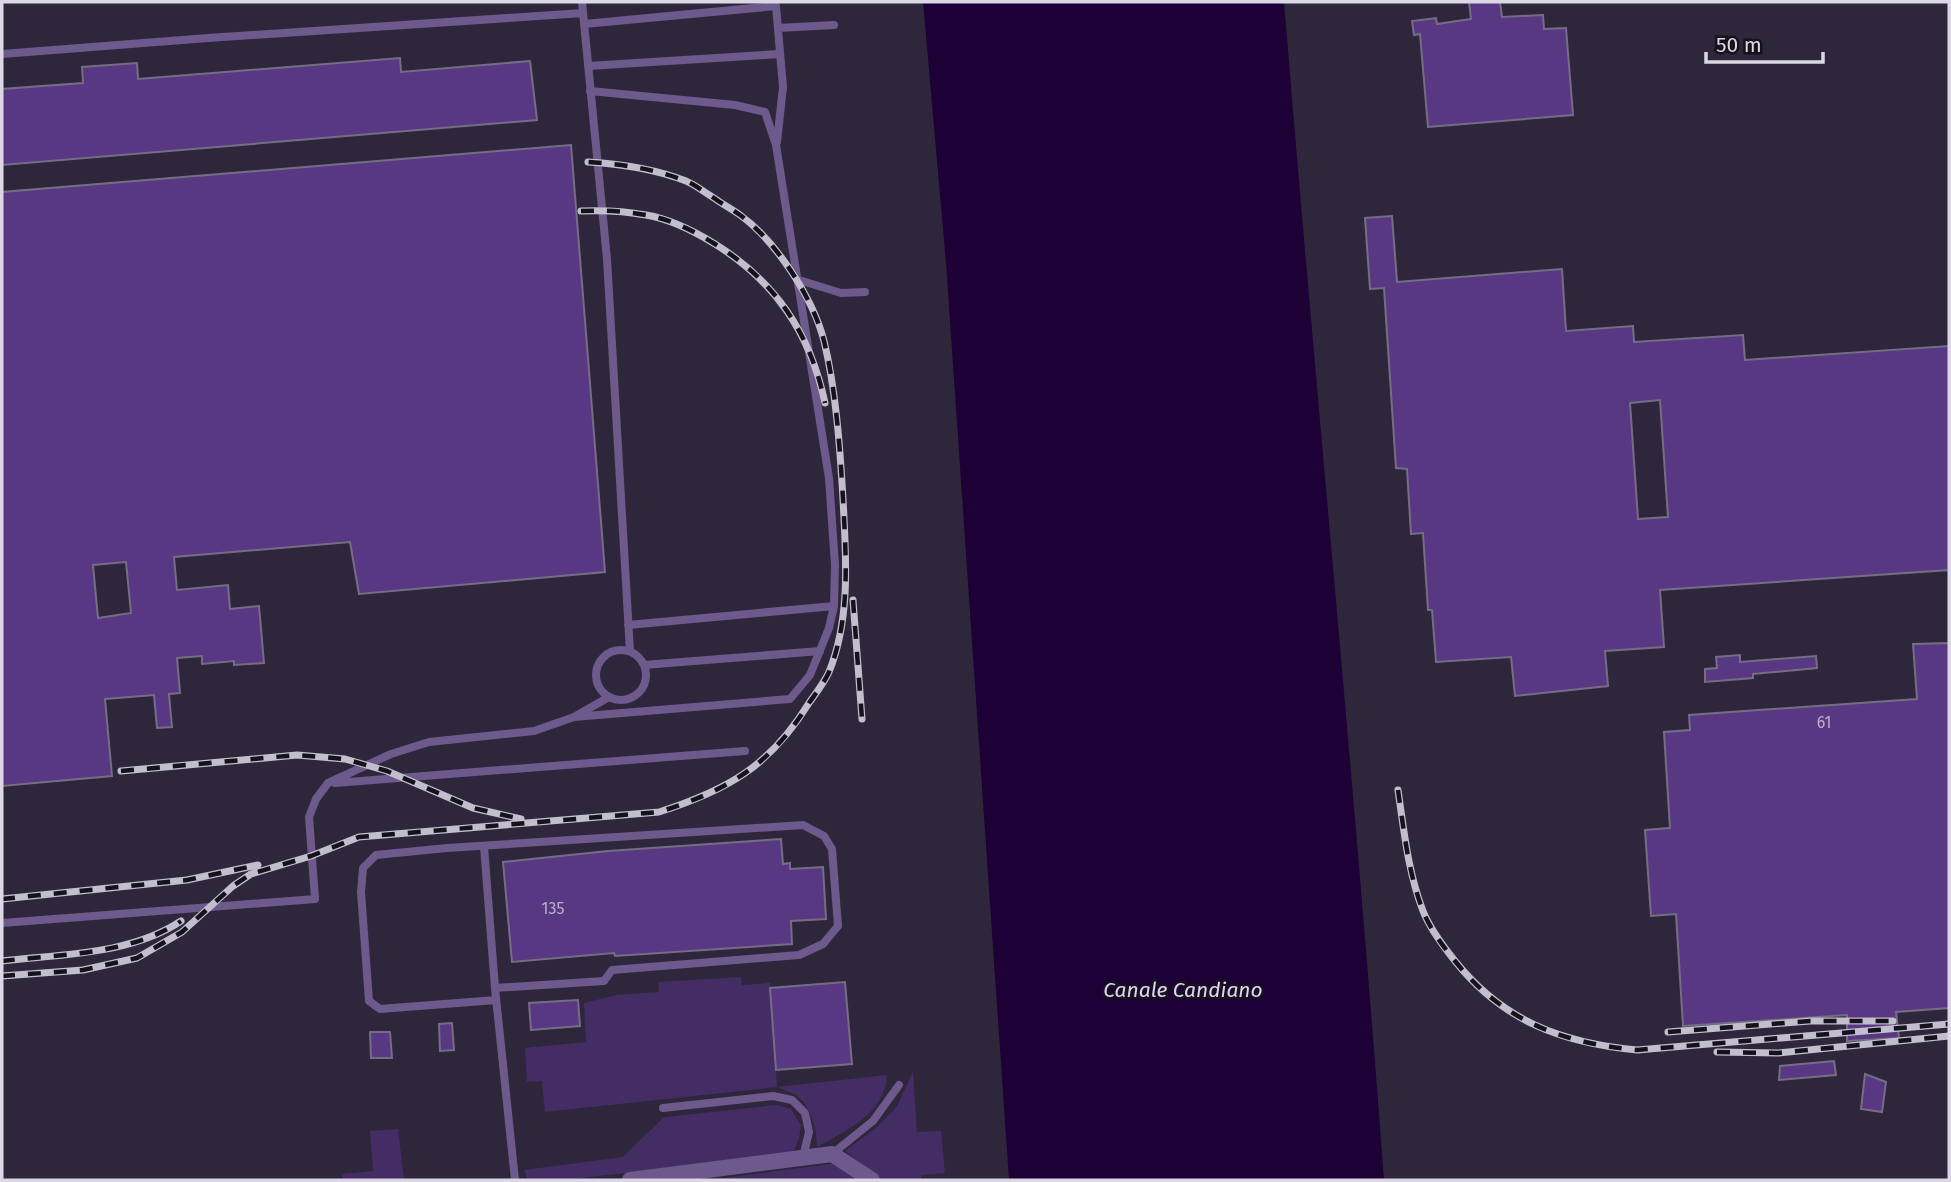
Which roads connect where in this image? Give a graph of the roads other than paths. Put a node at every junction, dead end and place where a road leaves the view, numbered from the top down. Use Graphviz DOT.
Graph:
graph roads {
  1 [pos="582,2"];
  2 [pos="583,13"];
  3 [pos="584,24"];
  4 [pos="834,25"];
  5 [pos="778,28"];
  6 [pos="2,54"];
  7 [pos="780,54"];
  8 [pos="588,66"];
  9 [pos="590,91"];
  10 [pos="776,145"];
  11 [pos="799,280"];
  12 [pos="865,292"];
  13 [pos="834,606"];
  14 [pos="628,625"];
  15 [pos="630,651"];
  16 [pos="820,651"];
  17 [pos="644,665"];
  18 [pos="609,697"];
  19 [pos="574,717"];
  20 [pos="745,751"];
  21 [pos="328,783"];
  22 [pos="484,846"];
  23 [pos="2,923"];
  24 [pos="495,988"];
  25 [pos="496,1000"];
  26 [pos="899,1086"];
  27 [pos="663,1108"];
  28 [pos="832,1154"];
  29 [pos="802,1158"];
  30 [pos="514,1180"];
  31 [pos="629,1180"];
  32 [pos="872,1180"];
  1 -- 2 [label="lane"];
  2 -- 3 [label="lane"];
  2 -- 6 [label="lane"];
  3 -- 5 [label="lane"];
  3 -- 8 [label="lane"];
  4 -- 5 [label="lane"];
  5 -- 7 [label="lane"];
  7 -- 8 [label="lane"];
  7 -- 10 [label="lane"];
  8 -- 9 [label="lane"];
  9 -- 10 [label="lane"];
  9 -- 14 [label="lane"];
  10 -- 11 [label="lane"];
  11 -- 12 [label="lane"];
  11 -- 13 [label="lane"];
  13 -- 14 [label="lane"];
  13 -- 16 [label="lane"];
  14 -- 15 [label="lane"];
  15 -- 17 [label="lane"];
  15 -- 18 [label="lane"];
  16 -- 17 [label="lane"];
  16 -- 19 [label="lane"];
  17 -- 18 [label="lane"];
  18 -- 19 [label="lane"];
  19 -- 21 [label="lane"];
  20 -- 21 [label="lane"];
  21 -- 23 [label="lane"];
  22 -- 24 [label="lane"];
  22 -- 24 [label="lane"];
  22 -- 25 [label="lane"];
  24 -- 25 [label="lane"];
  25 -- 30 [label="lane"];
  26 -- 28 [label="lane"];
  27 -- 29 [label="lane"];
  28 -- 29 [label="street"];
  28 -- 32 [label="street"];
  29 -- 31 [label="street"];
}
